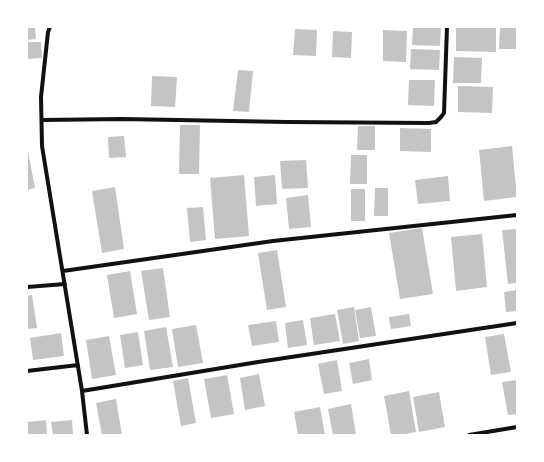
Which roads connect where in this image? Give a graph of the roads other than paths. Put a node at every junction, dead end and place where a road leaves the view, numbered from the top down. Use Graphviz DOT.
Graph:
graph roads {
  1 [pos="50,27"];
  2 [pos="447,27"];
  3 [pos="42,120"];
  4 [pos="517,215"];
  5 [pos="63,271"];
  6 [pos="65,284"];
  7 [pos="27,286"];
  8 [pos="517,323"];
  9 [pos="78,365"];
  10 [pos="27,371"];
  11 [pos="82,391"];
  12 [pos="517,427"];
  13 [pos="87,435"];
  14 [pos="469,435"];
  1 -- 3 [label="street"];
  2 -- 3 [label="street"];
  3 -- 5 [label="street"];
  4 -- 5 [label="street"];
  5 -- 6 [label="street"];
  6 -- 7 [label="street"];
  6 -- 9 [label="street"];
  8 -- 11 [label="street"];
  9 -- 10 [label="street"];
  9 -- 11 [label="street"];
  11 -- 13 [label="street"];
  12 -- 14 [label="street"];
}
